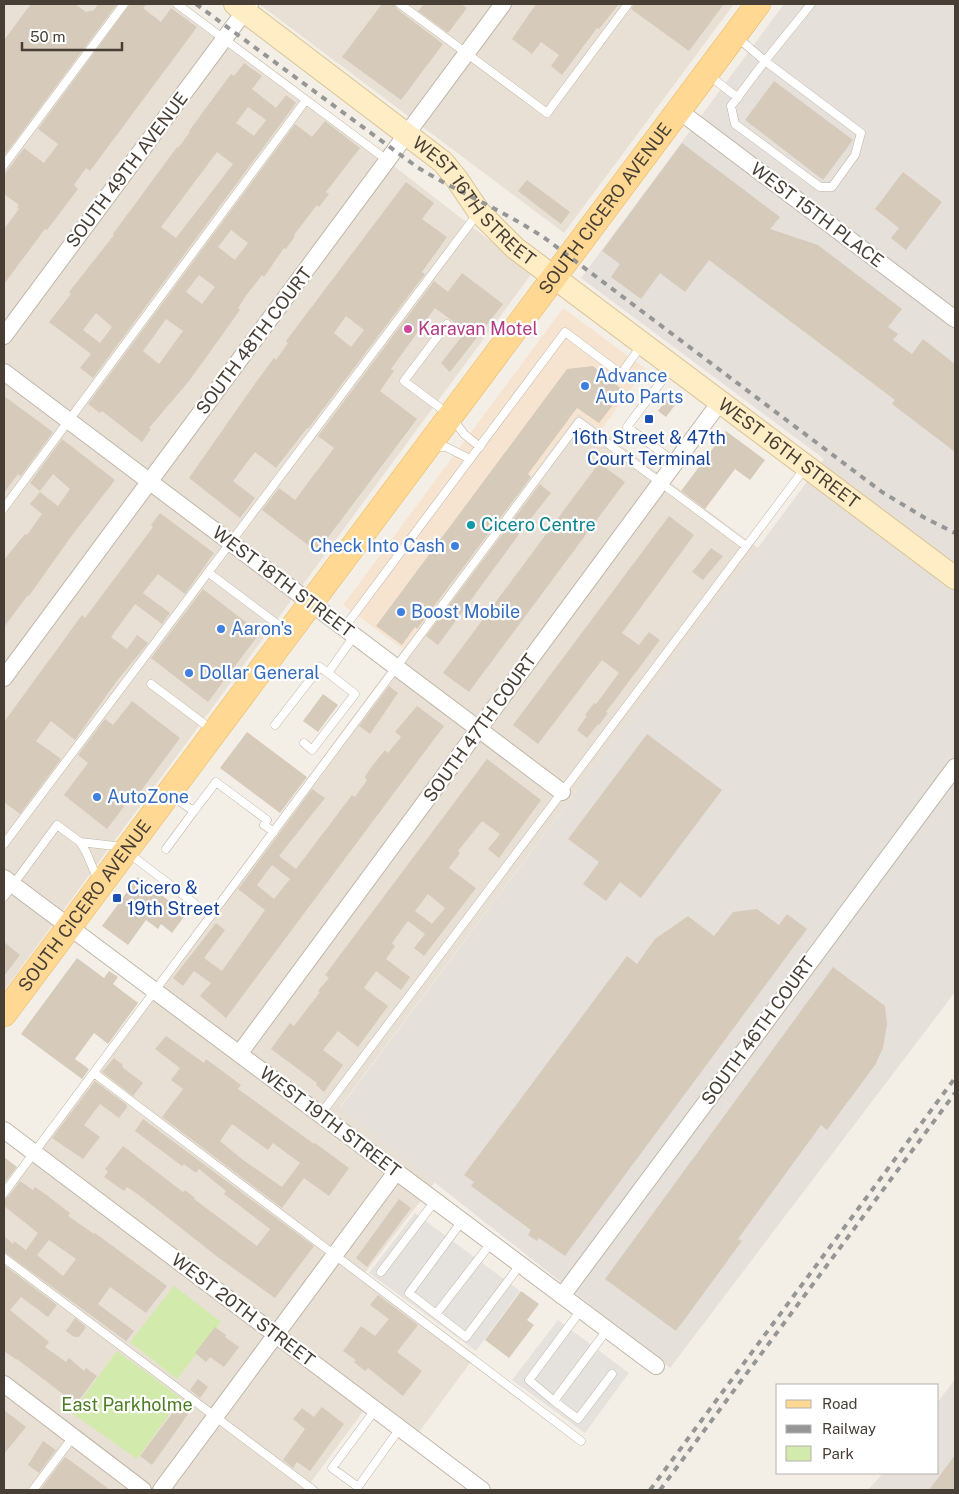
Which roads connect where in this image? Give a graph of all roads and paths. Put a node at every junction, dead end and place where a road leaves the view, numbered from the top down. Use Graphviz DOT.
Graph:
graph roads {
  1 [pos="124,4"];
  2 [pos="177,4"];
  3 [pos="400,4"];
  4 [pos="503,4"];
  5 [pos="628,4"];
  6 [pos="758,4"];
  7 [pos="812,4"];
  8 [pos="243,6"];
  9 [pos="734,35"];
  10 [pos="224,38"];
  11 [pos="466,54"];
  12 [pos="765,61"];
  13 [pos="706,73"];
  14 [pos="738,98"];
  15 [pos="306,100"];
  16 [pos="678,110"];
  17 [pos="408,133"];
  18 [pos="387,160"];
  19 [pos="4,165"];
  20 [pos="479,212"];
  21 [pos="554,278"];
  22 [pos="955,319"];
  23 [pos="446,324"];
  24 [pos="4,336"];
  25 [pos="643,344"];
  26 [pos="672,366"];
  27 [pos="4,372"];
  28 [pos="720,402"];
  29 [pos="451,416"];
  30 [pos="68,421"];
  31 [pos="480,446"];
  32 [pos="428,447"];
  33 [pos="470,459"];
  34 [pos="676,463"];
  35 [pos="806,466"];
  36 [pos="149,482"];
  37 [pos="661,483"];
  38 [pos="4,508"];
  39 [pos="231,544"];
  40 [pos="746,546"];
  41 [pos="209,573"];
  42 [pos="955,578"];
  43 [pos="311,603"];
  44 [pos="349,632"];
  45 [pos="289,633"];
  46 [pos="396,668"];
  47 [pos="328,673"];
  48 [pos="4,678"];
  49 [pos="151,684"];
  50 [pos="275,725"];
  51 [pos="478,730"];
  52 [pos="215,732"];
  53 [pos="304,744"];
  54 [pos="955,767"];
  55 [pos="562,792"];
  56 [pos="169,794"];
  57 [pos="194,811"];
  58 [pos="274,832"];
  59 [pos="80,842"];
  60 [pos="4,844"];
  61 [pos="127,849"];
  62 [pos="166,849"];
  63 [pos="100,885"];
  64 [pos="7,886"];
  65 [pos="194,903"];
  66 [pos="69,927"];
  67 [pos="155,991"];
  68 [pos="5,1011"];
  69 [pos="239,1054"];
  70 [pos="94,1073"];
  71 [pos="320,1115"];
  72 [pos="4,1130"];
  73 [pos="34,1153"];
  74 [pos="396,1172"];
  75 [pos="4,1193"];
  76 [pos="435,1201"];
  77 [pos="462,1221"];
  78 [pos="491,1243"];
  79 [pos="335,1255"];
  80 [pos="4,1258"];
  81 [pos="520,1265"];
  82 [pos="381,1272"];
  83 [pos="562,1296"];
  84 [pos="581,1310"];
  85 [pos="436,1314"];
  86 [pos="607,1330"];
  87 [pos="276,1335"];
  88 [pos="656,1366"];
  89 [pos="612,1374"];
  90 [pos="4,1384"];
  91 [pos="554,1401"];
  92 [pos="375,1410"];
  93 [pos="215,1417"];
  94 [pos="400,1428"];
  95 [pos="73,1437"];
  96 [pos="581,1441"];
  97 [pos="33,1490"];
  98 [pos="143,1490"];
  99 [pos="161,1490"];
  100 [pos="313,1490"];
  101 [pos="482,1490"];
  1 -- 19 [label="lane"];
  2 -- 10 [label="lane"];
  3 -- 11 [label="lane"];
  4 -- 11 [label="street, SOUTH 48TH COURT"];
  5 -- 11 [label="lane"];
  6 -- 9 [label="main road, SOUTH CICERO AVENUE"];
  7 -- 12 [label="lane"];
  8 -- 10 [label="street, SOUTH 49TH AVENUE"];
  8 -- 17 [label="street, WEST 16TH STREET"];
  9 -- 12 [label="lane"];
  9 -- 13 [label="main road, SOUTH CICERO AVENUE"];
  10 -- 15 [label="lane"];
  10 -- 24 [label="street, SOUTH 49TH AVENUE"];
  11 -- 17 [label="street, SOUTH 48TH COURT"];
  12 -- 14 [label="lane"];
  12 -- 14 [label="lane"];
  13 -- 14 [label="lane"];
  13 -- 16 [label="main road, SOUTH CICERO AVENUE"];
  15 -- 18 [label="lane"];
  15 -- 30 [label="lane"];
  16 -- 21 [label="main road, SOUTH CICERO AVENUE"];
  16 -- 22 [label="street, WEST 15TH PLACE"];
  17 -- 18 [label="street, SOUTH 48TH COURT"];
  17 -- 20 [label="street, WEST 16TH STREET"];
  18 -- 36 [label="street, SOUTH 48TH COURT"];
  20 -- 21 [label="street, WEST 16TH STREET"];
  20 -- 39 [label="lane"];
  21 -- 25 [label="street, WEST 16TH STREET"];
  21 -- 29 [label="main road, SOUTH CICERO AVENUE"];
  23 -- 29 [label="lane"];
  25 -- 26 [label="street, WEST 16TH STREET"];
  25 -- 31 [label="lane"];
  26 -- 28 [label="street, WEST 16TH STREET"];
  26 -- 34 [label="lane"];
  27 -- 30 [label="street, WEST 18TH STREET"];
  28 -- 34 [label="street, SOUTH 47TH COURT"];
  28 -- 35 [label="street, WEST 16TH STREET"];
  29 -- 31 [label="lane"];
  29 -- 32 [label="main road, SOUTH CICERO AVENUE"];
  30 -- 36 [label="street, WEST 18TH STREET"];
  30 -- 38 [label="lane"];
  31 -- 33 [label="lane"];
  32 -- 33 [label="lane"];
  32 -- 43 [label="main road, SOUTH CICERO AVENUE"];
  33 -- 44 [label="lane"];
  34 -- 37 [label="street, SOUTH 47TH COURT"];
  35 -- 40 [label="lane"];
  35 -- 42 [label="street, WEST 16TH STREET"];
  36 -- 39 [label="street, WEST 18TH STREET"];
  36 -- 48 [label="street, SOUTH 48TH COURT"];
  37 -- 40 [label="lane"];
  37 -- 46 [label="lane"];
  37 -- 51 [label="street, SOUTH 47TH COURT"];
  39 -- 41 [label="lane"];
  39 -- 43 [label="street, WEST 18TH STREET"];
  40 -- 55 [label="lane"];
  41 -- 45 [label="lane"];
  41 -- 60 [label="lane"];
  43 -- 44 [label="street, WEST 18TH STREET"];
  43 -- 45 [label="main road, SOUTH CICERO AVENUE"];
  44 -- 46 [label="street, WEST 18TH STREET"];
  44 -- 47 [label="lane"];
  45 -- 52 [label="main road, SOUTH CICERO AVENUE"];
  46 -- 51 [label="street, WEST 18TH STREET"];
  46 -- 58 [label="lane"];
  47 -- 50 [label="lane"];
  47 -- 53 [label="lane"];
  49 -- 52 [label="lane"];
  51 -- 55 [label="street, WEST 18TH STREET"];
  51 -- 69 [label="street, SOUTH 47TH COURT"];
  52 -- 56 [label="main road, SOUTH CICERO AVENUE"];
  54 -- 83 [label="street, SOUTH 46TH COURT"];
  55 -- 71 [label="lane"];
  56 -- 57 [label="lane"];
  56 -- 61 [label="main road, SOUTH CICERO AVENUE"];
  57 -- 58 [label="lane"];
  57 -- 62 [label="lane"];
  58 -- 67 [label="lane"];
  59 -- 61 [label="lane"];
  59 -- 63 [label="lane"];
  59 -- 64 [label="lane"];
  61 -- 63 [label="main road, SOUTH CICERO AVENUE"];
  61 -- 65 [label="lane"];
  63 -- 66 [label="main road, SOUTH CICERO AVENUE"];
  64 -- 66 [label="street, WEST 19TH STREET"];
  66 -- 67 [label="street, WEST 19TH STREET"];
  66 -- 68 [label="main road, SOUTH CICERO AVENUE"];
  67 -- 69 [label="street, WEST 19TH STREET"];
  67 -- 70 [label="lane"];
  69 -- 71 [label="street, WEST 19TH STREET"];
  70 -- 73 [label="lane"];
  70 -- 79 [label="lane"];
  71 -- 74 [label="street, WEST 19TH STREET"];
  72 -- 73 [label="street, WEST 20TH STREET"];
  73 -- 75 [label="lane"];
  73 -- 87 [label="street, WEST 20TH STREET"];
  74 -- 76 [label="street, WEST 19TH STREET"];
  74 -- 79 [label="street"];
  76 -- 77 [label="street, WEST 19TH STREET"];
  76 -- 82 [label="lane"];
  77 -- 78 [label="street, WEST 19TH STREET"];
  77 -- 85 [label="lane"];
  78 -- 81 [label="street, WEST 19TH STREET"];
  78 -- 85 [label="lane"];
  79 -- 87 [label="street"];
  79 -- 96 [label="lane"];
  80 -- 93 [label="lane"];
  81 -- 83 [label="street, WEST 19TH STREET"];
  81 -- 85 [label="lane"];
  83 -- 84 [label="street, WEST 19TH STREET"];
  84 -- 86 [label="street, WEST 19TH STREET"];
  84 -- 91 [label="lane"];
  86 -- 88 [label="street, WEST 19TH STREET"];
  86 -- 91 [label="lane"];
  87 -- 92 [label="street, WEST 20TH STREET"];
  87 -- 93 [label="street"];
  89 -- 91 [label="lane"];
  90 -- 95 [label="street"];
  92 -- 94 [label="street, WEST 20TH STREET"];
  92 -- 94 [label="lane"];
  93 -- 99 [label="street"];
  93 -- 100 [label="lane"];
  94 -- 101 [label="street, WEST 20TH STREET"];
  95 -- 97 [label="lane"];
  95 -- 98 [label="street"];
}
